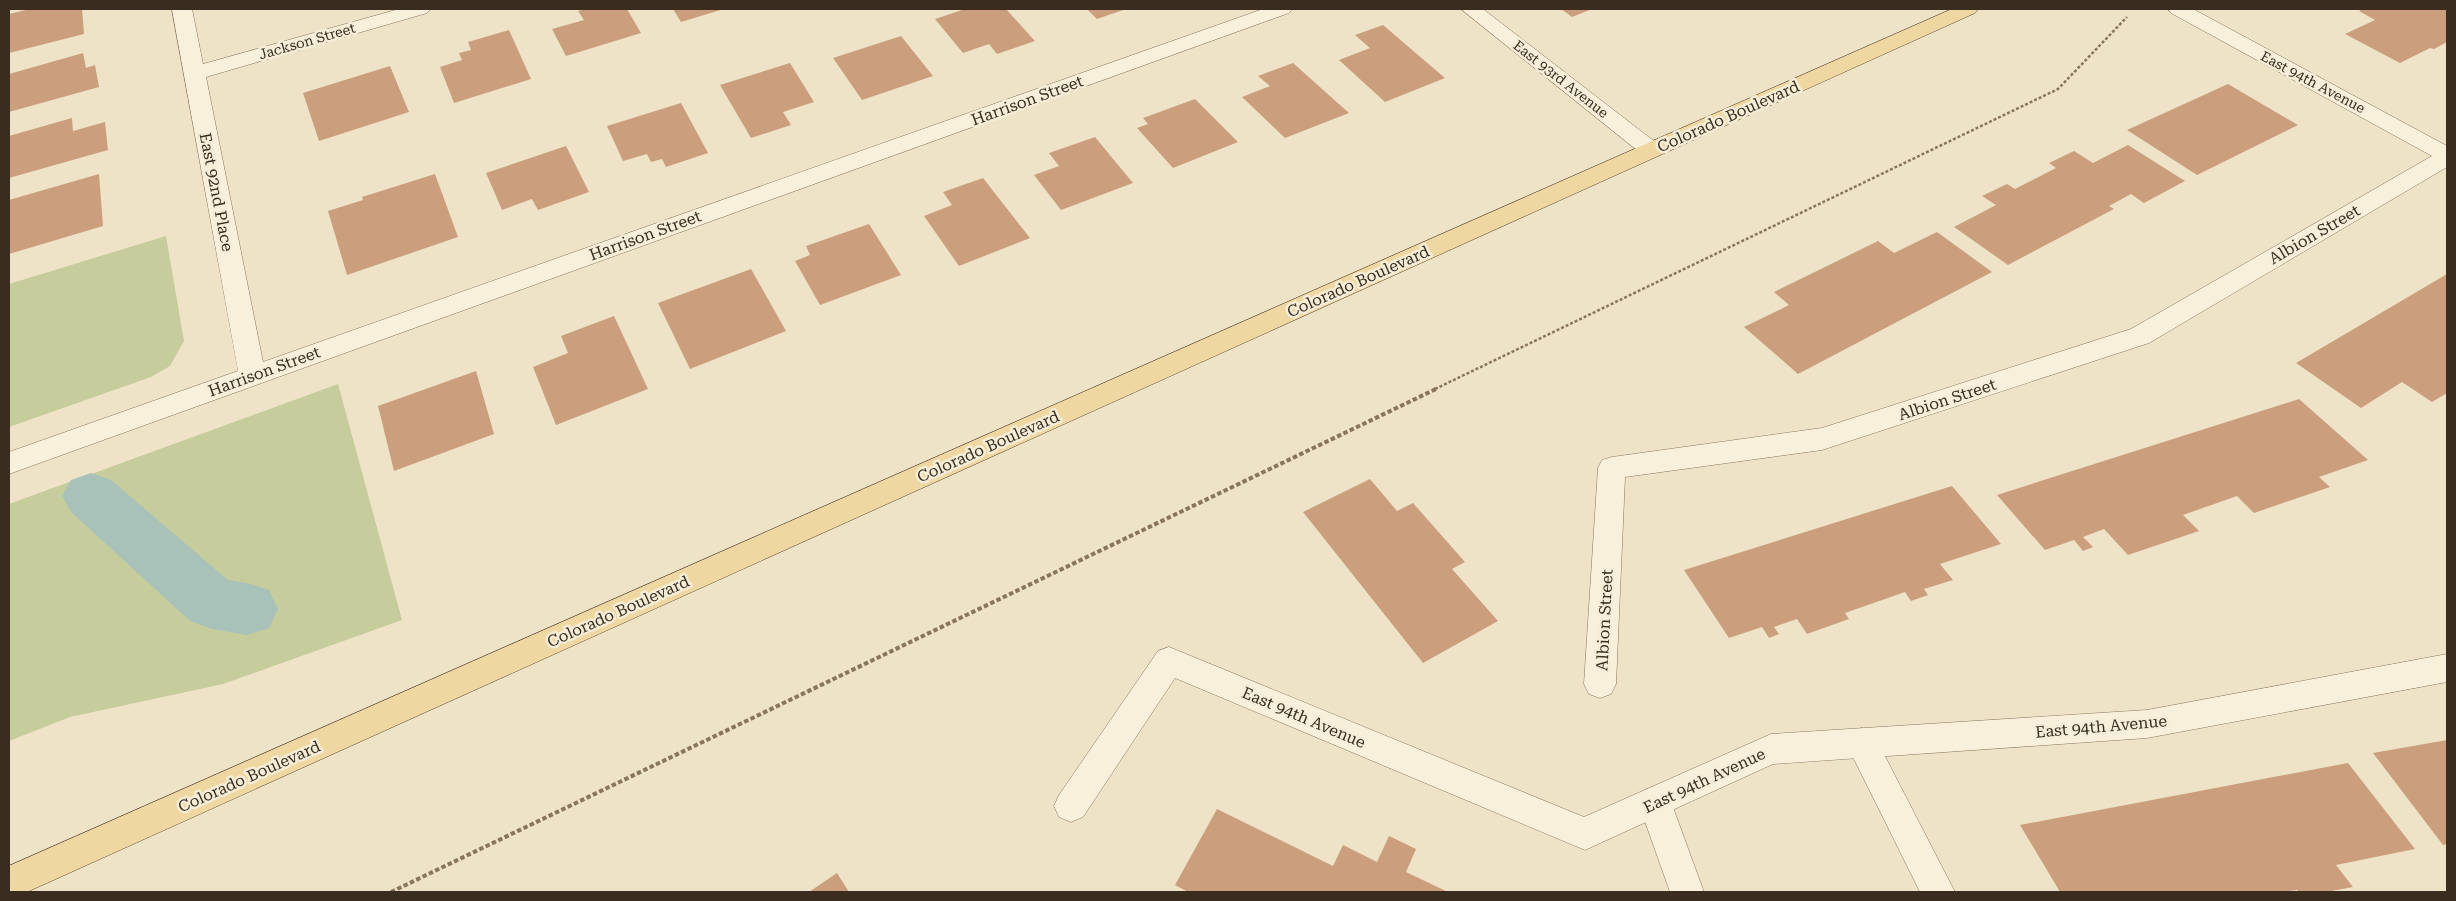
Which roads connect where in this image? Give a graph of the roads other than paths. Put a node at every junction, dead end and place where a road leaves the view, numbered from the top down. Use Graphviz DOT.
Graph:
graph roads {
  1 [pos="182,9"];
  2 [pos="420,9"];
  3 [pos="1282,9"];
  4 [pos="1471,9"];
  5 [pos="1968,9"];
  6 [pos="2178,9"];
  7 [pos="195,73"];
  8 [pos="1651,150"];
  9 [pos="2447,156"];
  10 [pos="252,375"];
  11 [pos="9,463"];
  12 [pos="2447,668"];
  13 [pos="1600,684"];
  14 [pos="1862,743"];
  15 [pos="1655,802"];
  16 [pos="1071,806"];
  17 [pos="9,883"];
  18 [pos="1687,892"];
  19 [pos="1938,892"];
  1 -- 7 [label="street, East 92nd Place"];
  2 -- 7 [label="street, Jackson Street"];
  3 -- 10 [label="street, Harrison Street"];
  4 -- 8 [label="street, East 93rd Avenue"];
  5 -- 8 [label="main road, Colorado Boulevard"];
  6 -- 9 [label="street, East 94th Avenue"];
  7 -- 10 [label="street, East 92nd Place"];
  8 -- 17 [label="main road, Colorado Boulevard"];
  9 -- 13 [label="street, Albion Street"];
  10 -- 11 [label="street, Harrison Street"];
  12 -- 14 [label="street, East 94th Avenue"];
  14 -- 15 [label="street, East 94th Avenue"];
  14 -- 19 [label="street"];
  15 -- 16 [label="street, East 94th Avenue"];
  15 -- 18 [label="street"];
}
